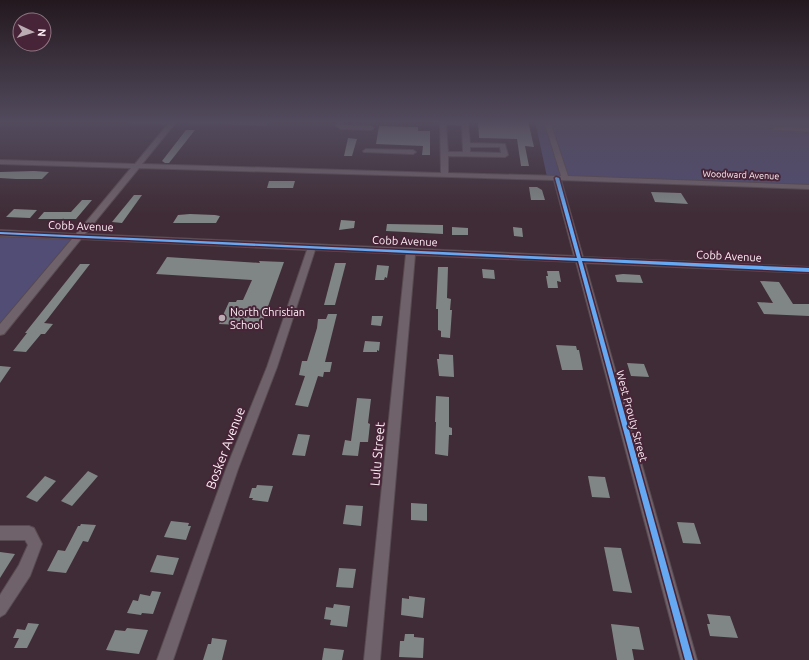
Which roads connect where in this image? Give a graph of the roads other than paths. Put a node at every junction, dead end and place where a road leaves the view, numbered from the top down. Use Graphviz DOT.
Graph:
graph roads {
  1 [pos="149,152"];
  2 [pos="404,152"];
  3 [pos="413,152"];
  4 [pos="504,152"];
  5 [pos="555,152"];
  6 [pos="444,154"];
  7 [pos="467,154"];
  8 [pos="0,162"];
  9 [pos="137,166"];
  10 [pos="445,175"];
  11 [pos="561,178"];
  12 [pos="809,187"];
  13 [pos="0,233"];
  14 [pos="78,236"];
  15 [pos="312,247"];
  16 [pos="411,251"];
  17 [pos="579,259"];
  18 [pos="809,270"];
  19 [pos="0,332"];
  20 [pos="0,533"];
  21 [pos="0,609"];
  22 [pos="165,660"];
  23 [pos="372,660"];
  24 [pos="689,660"];
  1 -- 9 [label="street"];
  2 -- 3 [label="street"];
  4 -- 7 [label="street"];
  5 -- 11 [label="street, West Prouty Street"];
  6 -- 7 [label="street"];
  6 -- 10 [label="street"];
  8 -- 9 [label="street, Woodward Avenue"];
  9 -- 10 [label="street, Woodward Avenue"];
  9 -- 14 [label="street"];
  10 -- 11 [label="street, Woodward Avenue"];
  11 -- 12 [label="street, Woodward Avenue"];
  11 -- 17 [label="street, West Prouty Street"];
  13 -- 14 [label="street, Cobb Avenue"];
  14 -- 15 [label="street, Cobb Avenue"];
  14 -- 19 [label="street"];
  15 -- 16 [label="street, Cobb Avenue"];
  15 -- 22 [label="street, Bosker Avenue"];
  16 -- 17 [label="street, Cobb Avenue"];
  16 -- 23 [label="street, Lulu Street"];
  17 -- 18 [label="street, Cobb Avenue"];
  17 -- 24 [label="street, West Prouty Street"];
  20 -- 21 [label="street"];
}
